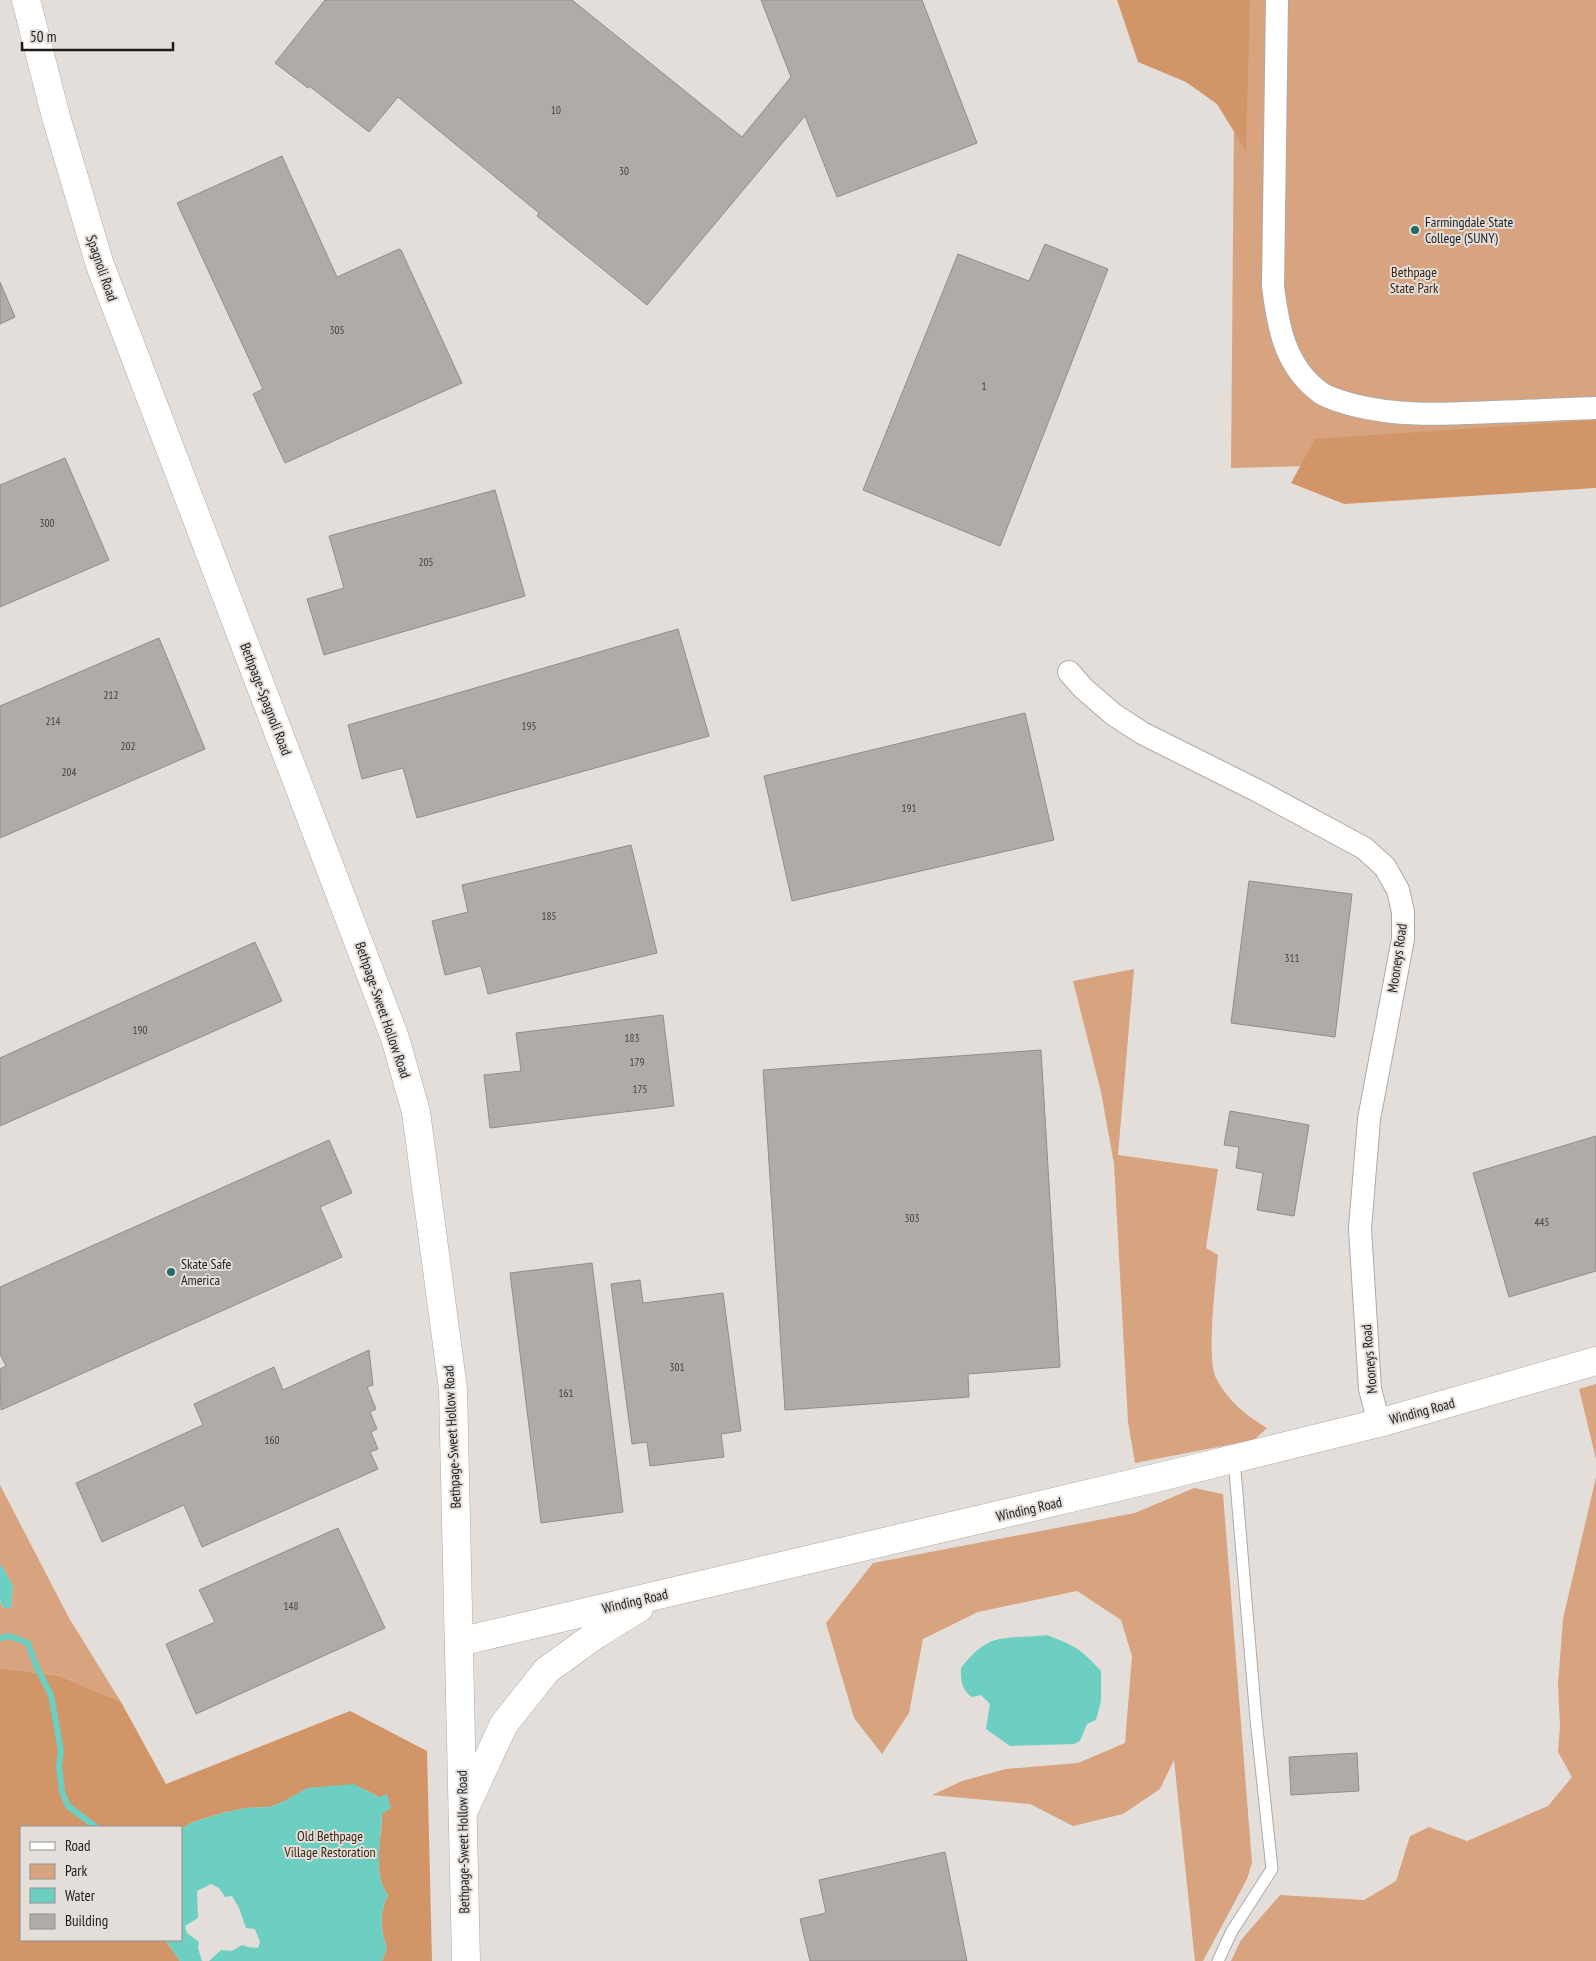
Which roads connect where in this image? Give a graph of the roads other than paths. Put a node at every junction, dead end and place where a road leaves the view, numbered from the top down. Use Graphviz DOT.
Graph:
graph roads {
  1 [pos="26,0"];
  2 [pos="1277,0"];
  3 [pos="1596,408"];
  4 [pos="200,528"];
  5 [pos="1069,672"];
  6 [pos="331,870"];
  7 [pos="1596,1361"];
  8 [pos="1378,1423"];
  9 [pos="1234,1459"];
  10 [pos="658,1596"];
  11 [pos="459,1642"];
  12 [pos="463,1814"];
  13 [pos="466,1961"];
  14 [pos="1218,1961"];
  1 -- 4 [label="main road, Spagnoli Road"];
  2 -- 3 [label="street"];
  4 -- 6 [label="main road, Bethpage-Spagnoli Road"];
  5 -- 8 [label="street, Mooneys Road"];
  6 -- 11 [label="main road, Bethpage-Sweet Hollow Road"];
  7 -- 8 [label="main road, Winding Road"];
  8 -- 9 [label="main road, Winding Road"];
  9 -- 10 [label="main road, Winding Road"];
  9 -- 14 [label="lane"];
  10 -- 11 [label="main road, Winding Road"];
  10 -- 12 [label="main road"];
  11 -- 12 [label="main road, Bethpage-Sweet Hollow Road"];
  12 -- 13 [label="main road, Bethpage-Sweet Hollow Road"];
}
